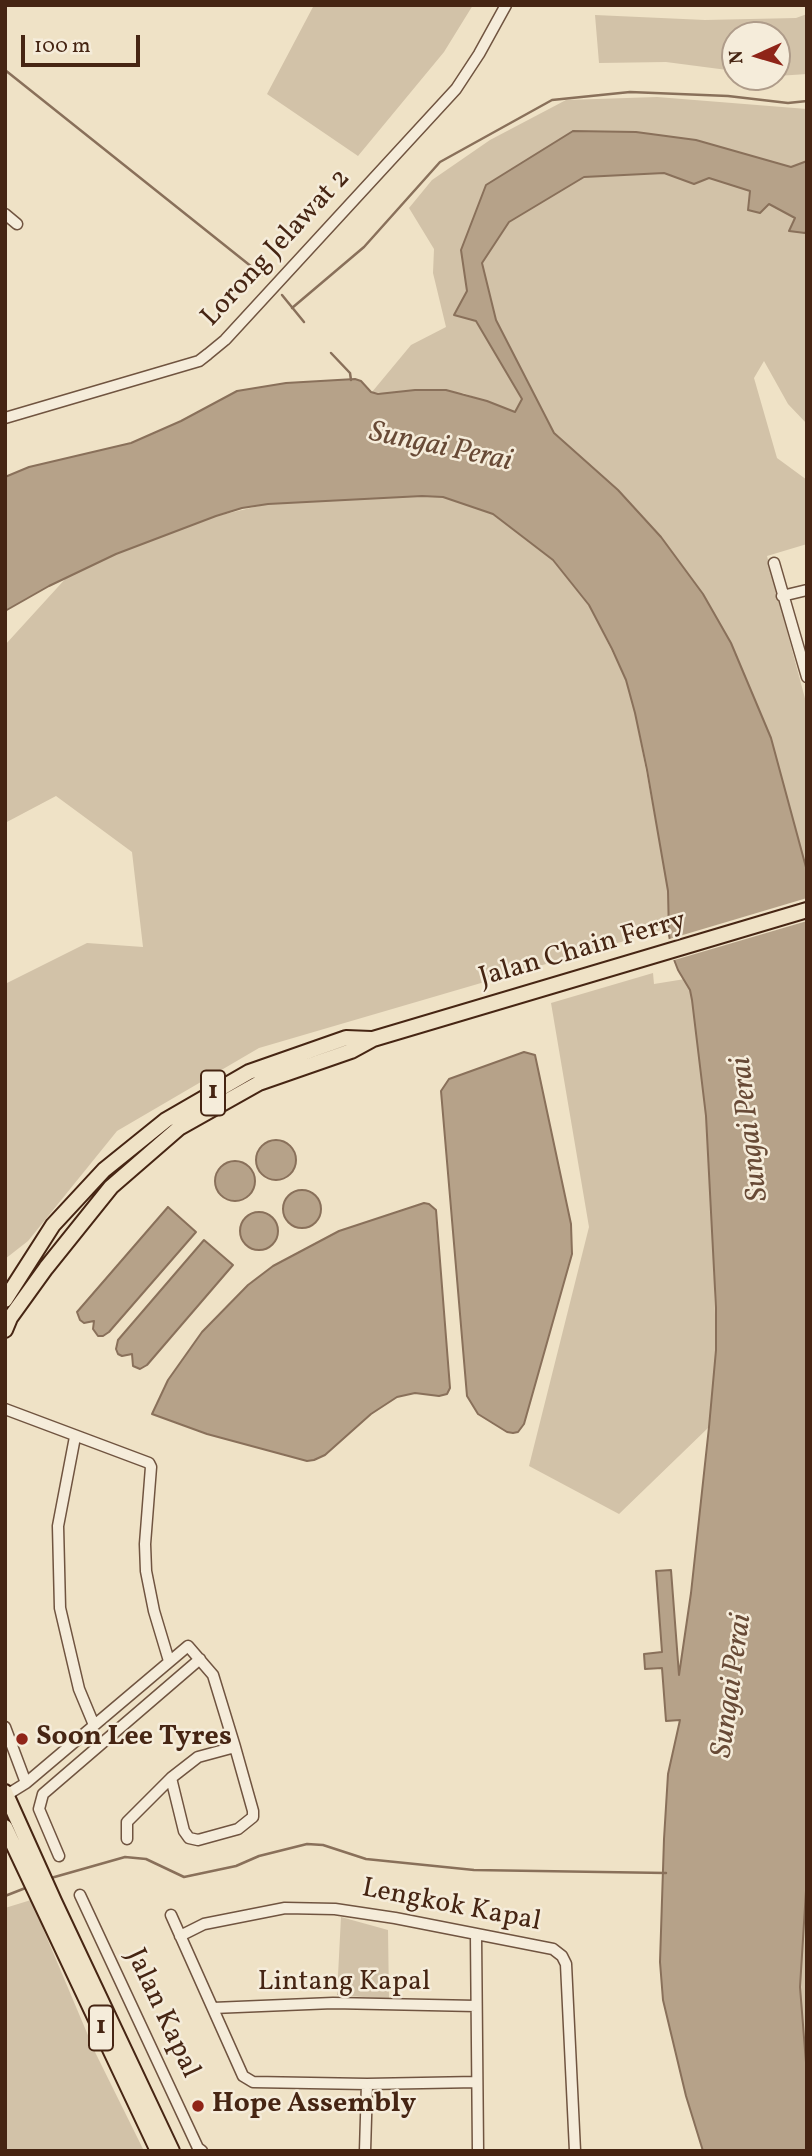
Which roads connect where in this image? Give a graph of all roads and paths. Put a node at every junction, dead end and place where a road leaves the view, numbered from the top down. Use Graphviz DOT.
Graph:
graph roads {
  1 [pos="506,5"];
  2 [pos="5,214"];
  3 [pos="17,224"];
  4 [pos="5,418"];
  5 [pos="774,563"];
  6 [pos="807,590"];
  7 [pos="782,596"];
  8 [pos="807,677"];
  9 [pos="807,910"];
  10 [pos="373,1039"];
  11 [pos="26,1265"];
  12 [pos="5,1278"];
  13 [pos="5,1300"];
  14 [pos="7,1321"];
  15 [pos="5,1409"];
  16 [pos="75,1437"];
  17 [pos="200,1659"];
  18 [pos="169,1661"];
  19 [pos="94,1725"];
  20 [pos="5,1727"];
  21 [pos="83,1735"];
  22 [pos="235,1747"];
  23 [pos="95,1750"];
  24 [pos="171,1778"];
  25 [pos="26,1783"];
  26 [pos="6,1794"];
  27 [pos="11,1829"];
  28 [pos="127,1839"];
  29 [pos="59,1856"];
  30 [pos="80,1895"];
  31 [pos="49,1904"];
  32 [pos="171,1915"];
  33 [pos="476,1935"];
  34 [pos="180,1936"];
  35 [pos="476,2006"];
  36 [pos="213,2008"];
  37 [pos="477,2082"];
  38 [pos="367,2084"];
  39 [pos="158,2151"];
  40 [pos="172,2151"];
  41 [pos="202,2151"];
  42 [pos="365,2151"];
  43 [pos="478,2151"];
  44 [pos="575,2151"];
  1 -- 4 [label="street, Lorong Jelawat 2"];
  2 -- 3 [label="street"];
  5 -- 7 [label="street"];
  6 -- 7 [label="street"];
  7 -- 8 [label="street"];
  9 -- 10 [label="highway, Jalan Chain Ferry / 1"];
  10 -- 11 [label="highway, Jalan Chain Ferry / 1"];
  10 -- 14 [label="highway, Jalan Chain Ferry / 1"];
  11 -- 12 [label="highway"];
  11 -- 13 [label="highway, Jalan Chain Ferry / 1"];
  15 -- 16 [label="street"];
  16 -- 18 [label="street"];
  16 -- 19 [label="street"];
  17 -- 18 [label="street"];
  17 -- 22 [label="street"];
  17 -- 23 [label="street"];
  18 -- 19 [label="street"];
  19 -- 21 [label="street"];
  20 -- 25 [label="street"];
  21 -- 23 [label="street"];
  21 -- 25 [label="street"];
  22 -- 24 [label="street"];
  22 -- 24 [label="street"];
  23 -- 29 [label="street"];
  24 -- 28 [label="street"];
  25 -- 26 [label="street"];
  26 -- 27 [label="highway, 1"];
  27 -- 31 [label="highway, 1"];
  30 -- 41 [label="street, Jalan Kapal"];
  31 -- 39 [label="highway, 1"];
  31 -- 40 [label="highway, 1"];
  32 -- 34 [label="street"];
  33 -- 34 [label="street, Lengkok Kapal"];
  33 -- 35 [label="street"];
  33 -- 44 [label="street, Lengkok Kapal"];
  34 -- 36 [label="street"];
  35 -- 36 [label="street, Lintang Kapal"];
  35 -- 37 [label="street"];
  36 -- 38 [label="street"];
  37 -- 38 [label="street"];
  37 -- 43 [label="street"];
  38 -- 42 [label="street"];
}
